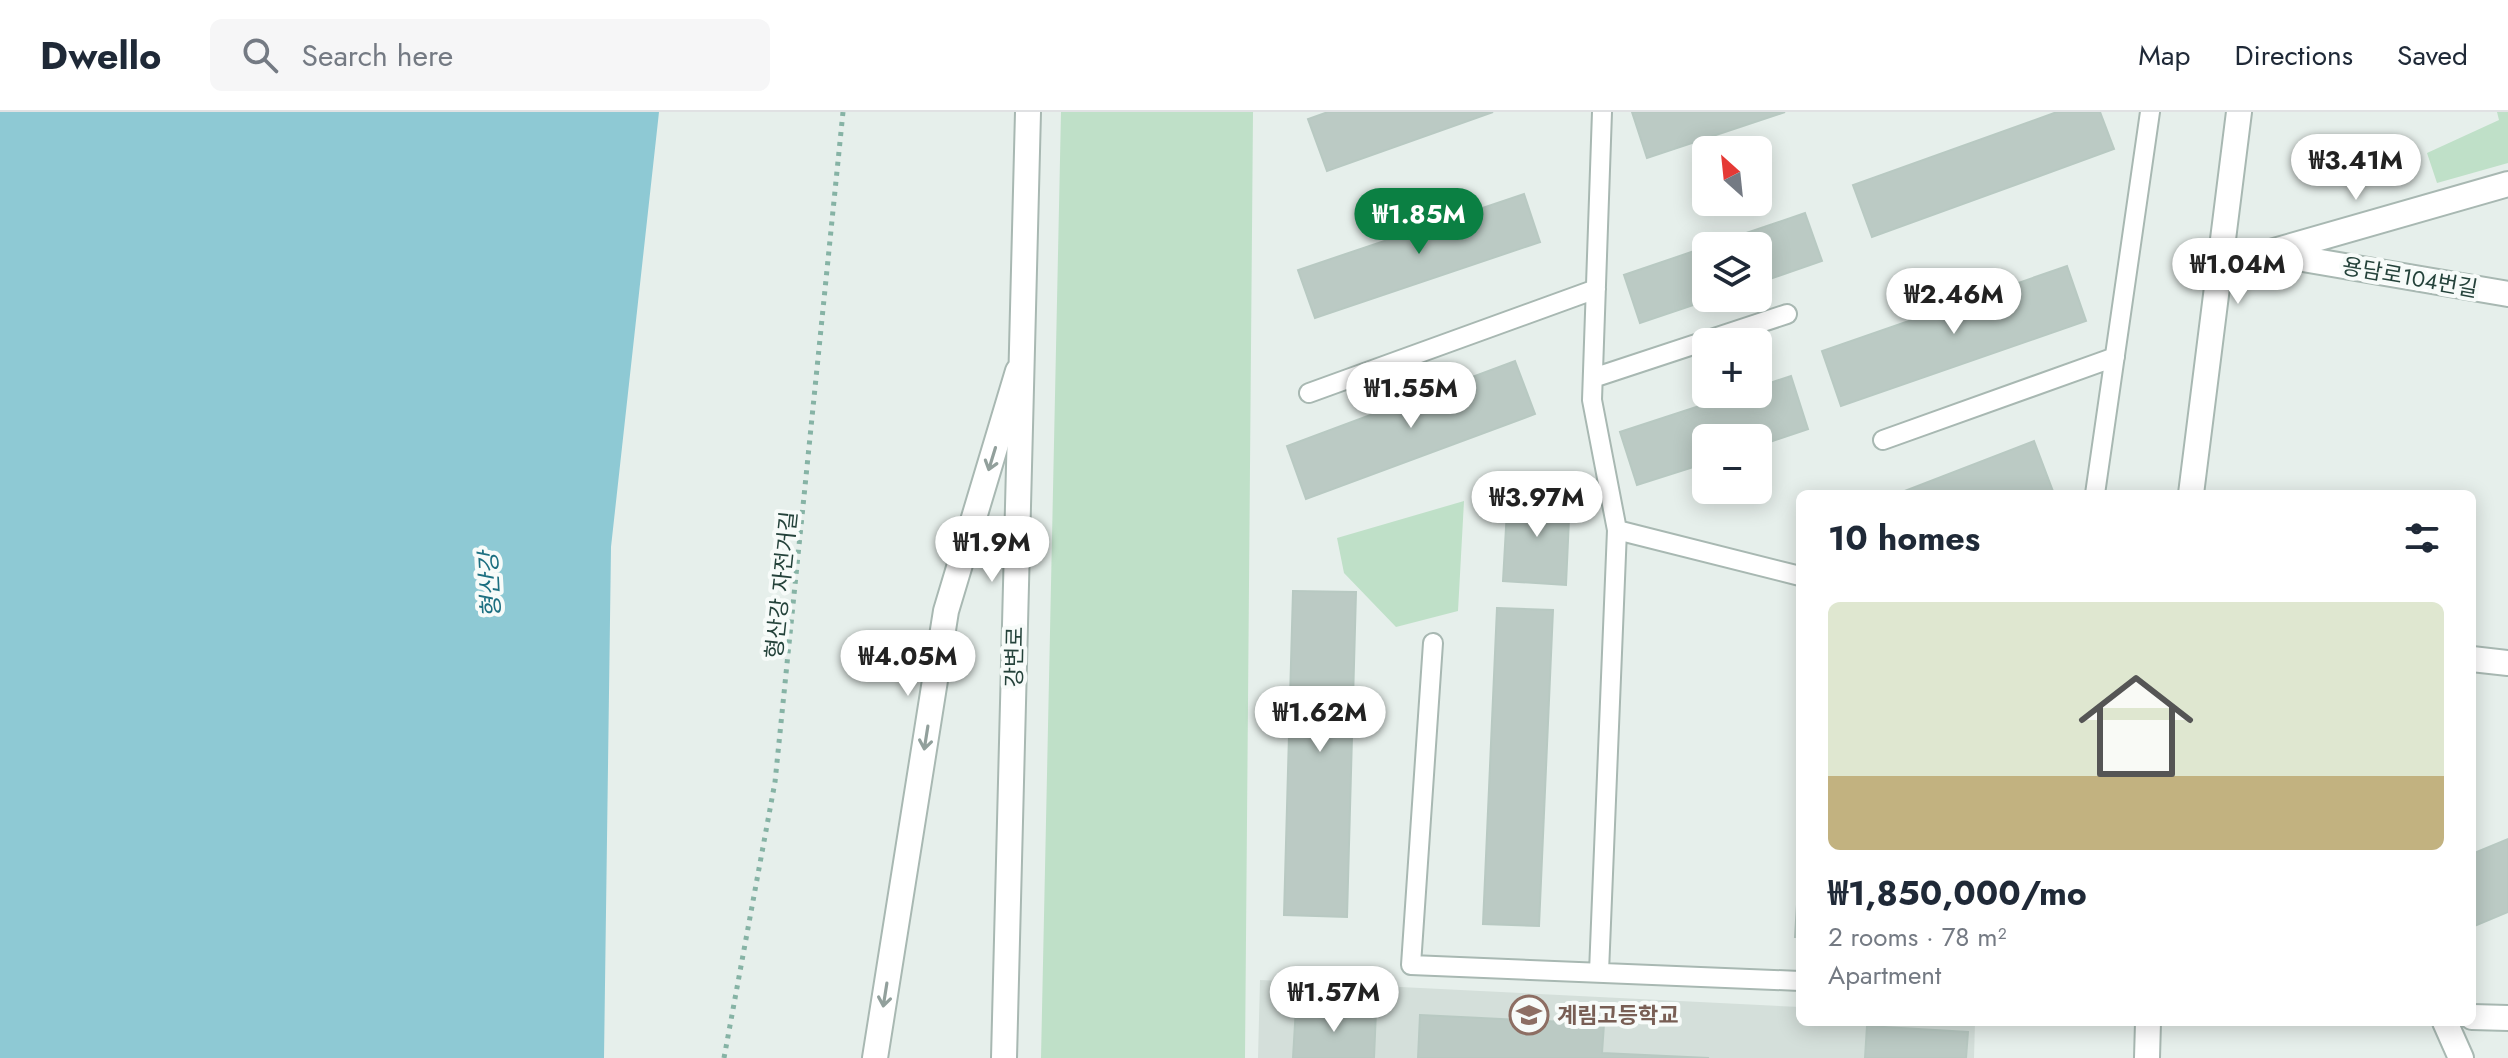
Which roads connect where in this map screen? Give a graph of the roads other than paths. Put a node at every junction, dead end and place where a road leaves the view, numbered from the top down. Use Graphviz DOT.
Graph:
graph roads {
  1 [pos="1028,112"];
  2 [pos="1602,112"];
  3 [pos="2150,112"];
  4 [pos="2239,112"];
  5 [pos="2508,184"];
  6 [pos="2265,252"];
  7 [pos="2218,267"];
  8 [pos="1596,289"];
  9 [pos="2508,294"];
  10 [pos="1787,314"];
  11 [pos="1022,357"];
  12 [pos="2115,357"];
  13 [pos="1593,378"];
  14 [pos="1309,393"];
  15 [pos="1883,440"];
  16 [pos="2096,490"];
  17 [pos="2191,490"];
  18 [pos="1617,530"];
  19 [pos="1796,575"];
  20 [pos="1433,643"];
  21 [pos="2476,659"];
  22 [pos="2508,663"];
  23 [pos="1599,972"];
  24 [pos="1796,981"];
  25 [pos="2476,1017"];
  26 [pos="2508,1018"];
  27 [pos="2148,1026"];
  28 [pos="2447,1026"];
  29 [pos="875,1058"];
  30 [pos="1004,1058"];
  31 [pos="2147,1058"];
  32 [pos="2461,1058"];
  1 -- 11 [label="street, 강변로"];
  2 -- 8 [label="lane"];
  3 -- 12 [label="lane"];
  4 -- 7 [label="street"];
  5 -- 6 [label="street, 용담로104번길"];
  6 -- 7 [label="street, 용담로104번길"];
  6 -- 9 [label="street, 용담로104번길"];
  7 -- 17 [label="street"];
  8 -- 13 [label="lane"];
  8 -- 14 [label="lane"];
  10 -- 13 [label="lane"];
  11 -- 29 [label="street, one-way"];
  11 -- 30 [label="street, 강변로"];
  12 -- 15 [label="lane"];
  12 -- 16 [label="lane"];
  13 -- 18 [label="lane"];
  18 -- 19 [label="lane"];
  18 -- 23 [label="lane"];
  20 -- 23 [label="lane"];
  21 -- 22 [label="street"];
  23 -- 24 [label="lane"];
  25 -- 26 [label="street"];
  27 -- 31 [label="street"];
  28 -- 32 [label="street"];
}
